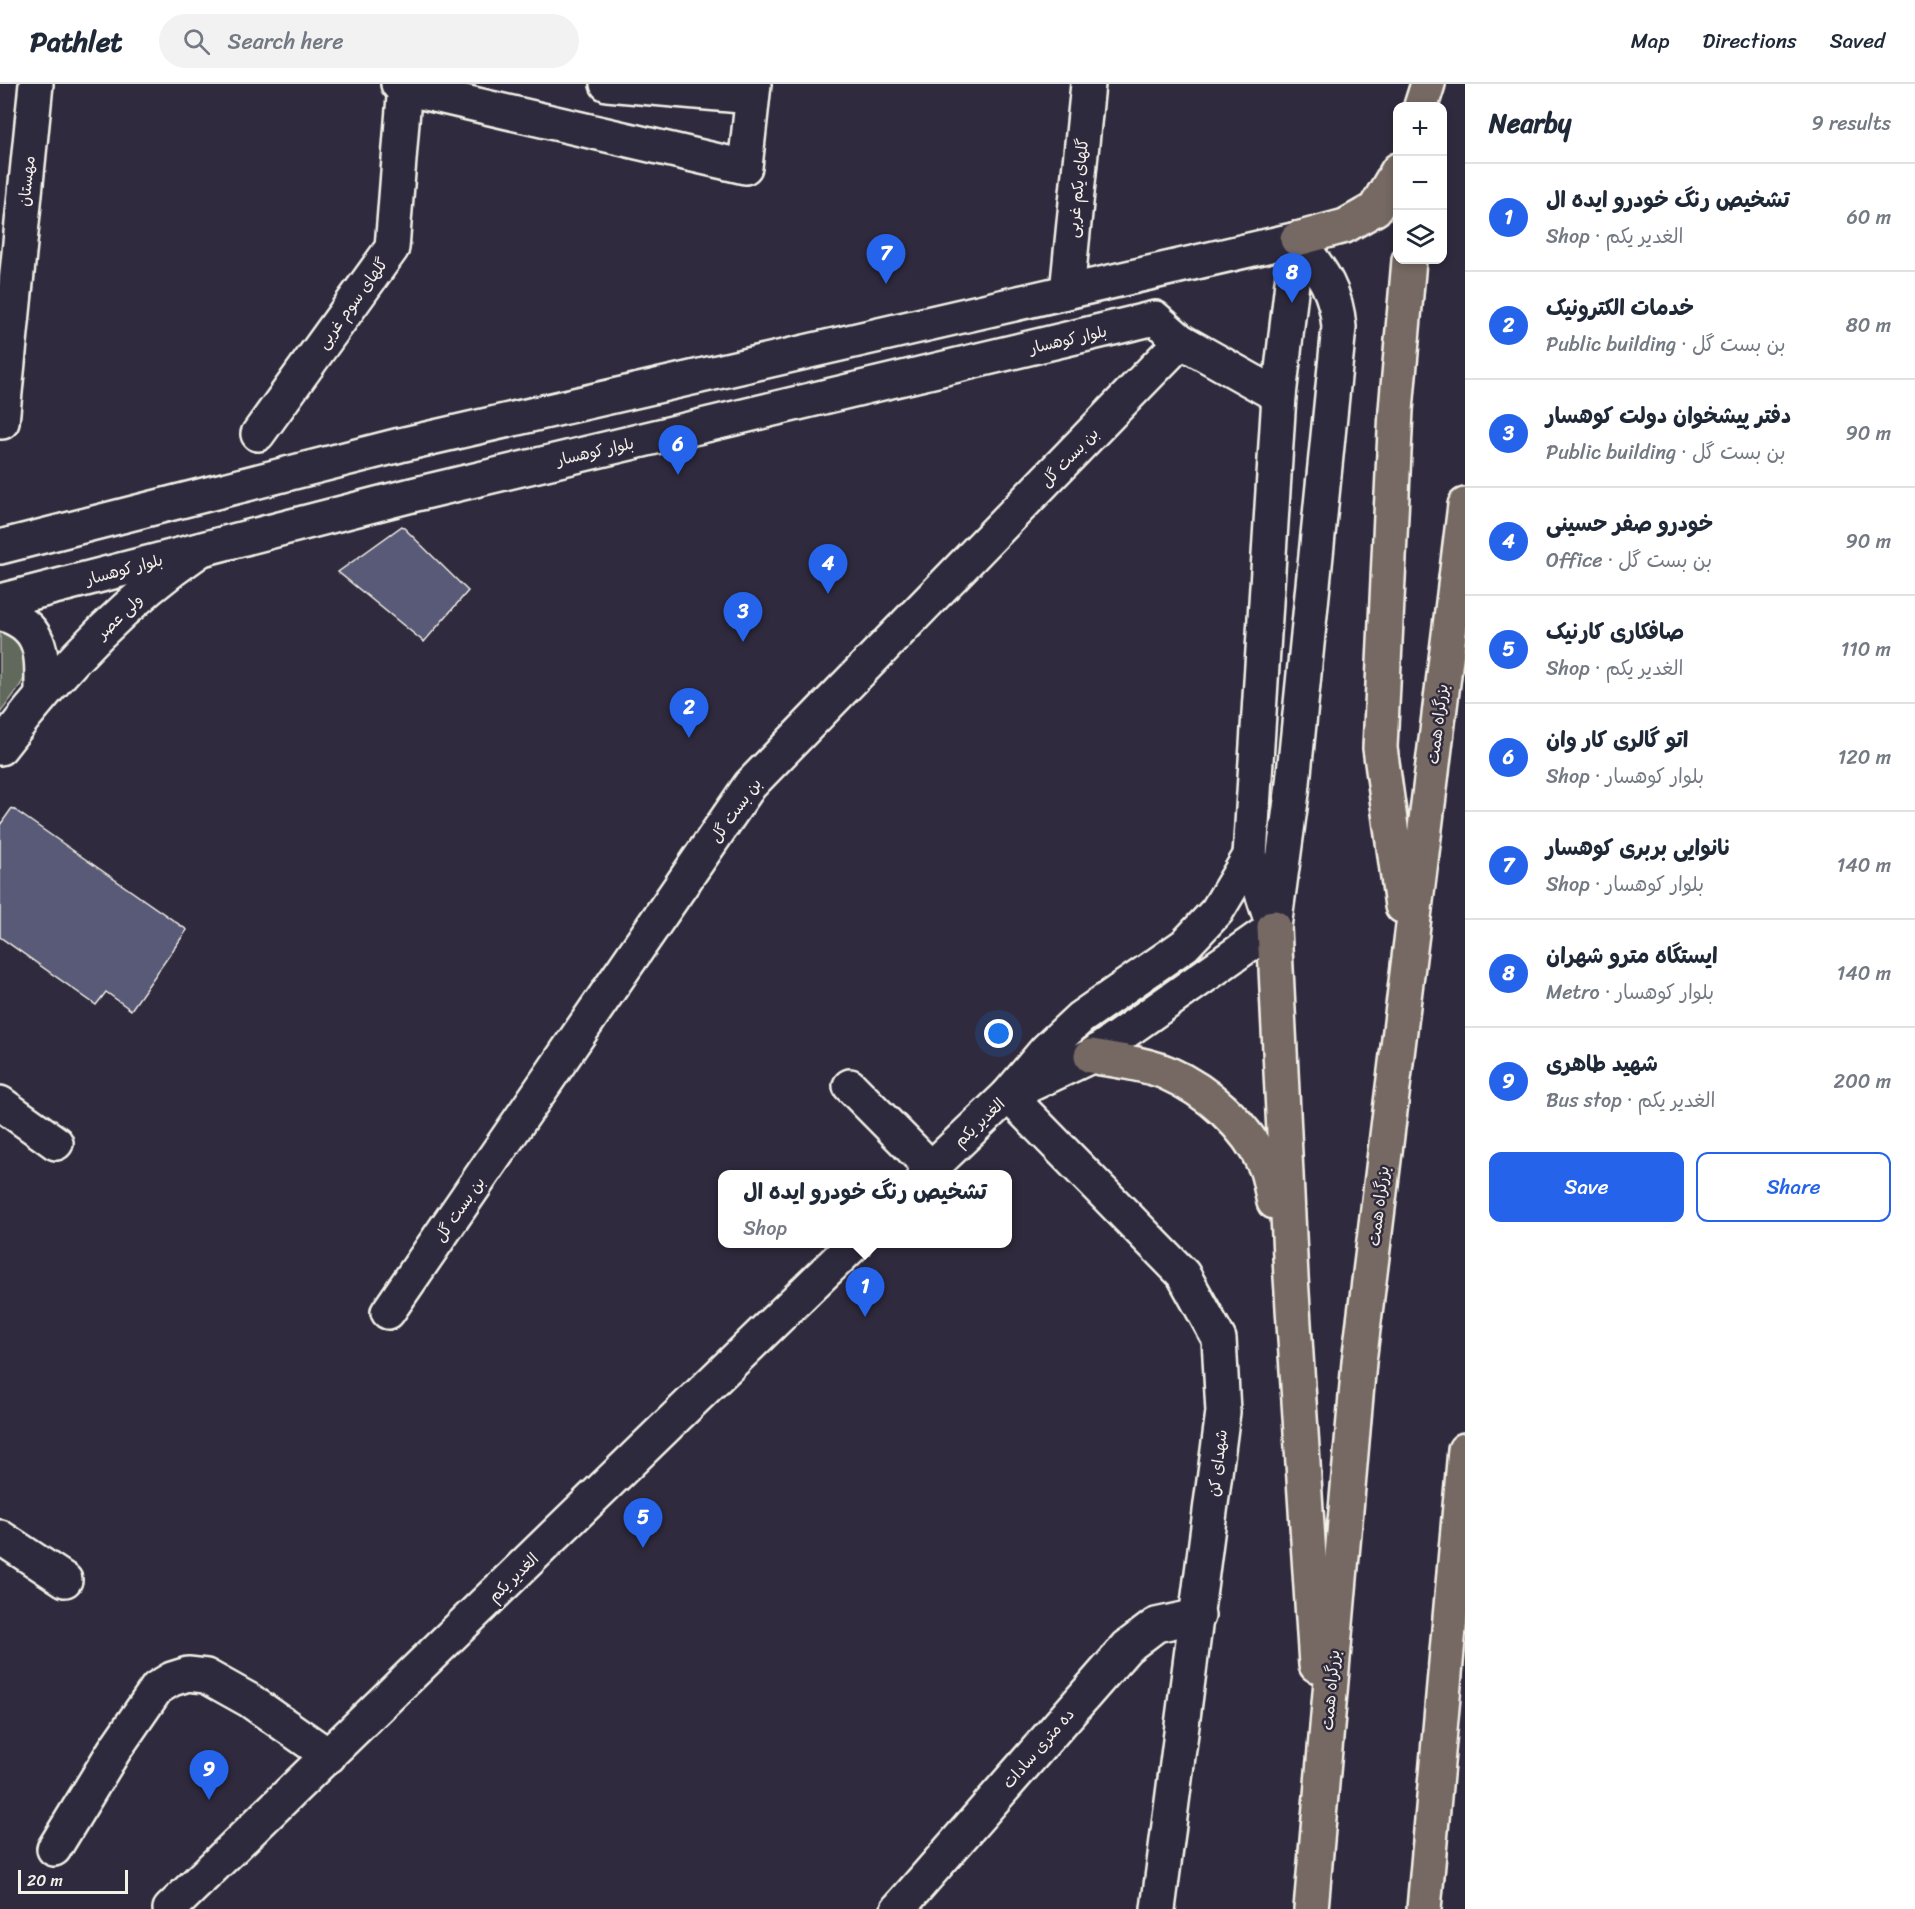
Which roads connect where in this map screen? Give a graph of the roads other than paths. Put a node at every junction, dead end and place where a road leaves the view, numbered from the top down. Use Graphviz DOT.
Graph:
graph roads {
  1 [pos="36,84"];
  2 [pos="607,84"];
  3 [pos="1088,84"];
  4 [pos="1428,84"];
  5 [pos="403,85"];
  6 [pos="753,91"];
  7 [pos="1422,102"];
  8 [pos="1426,102"];
  9 [pos="1393,178"];
  10 [pos="1297,239"];
  11 [pos="1409,264"];
  12 [pos="1146,274"];
  13 [pos="1066,292"];
  14 [pos="1155,318"];
  15 [pos="1181,341"];
  16 [pos="1279,396"];
  17 [pos="2,422"];
  18 [pos="258,434"];
  19 [pos="1465,505"];
  20 [pos="0,547"];
  21 [pos="202,548"];
  22 [pos="0,601"];
  23 [pos="0,613"];
  24 [pos="42,692"];
  25 [pos="0,748"];
  26 [pos="1250,856"];
  27 [pos="1274,927"];
  28 [pos="1408,949"];
  29 [pos="1091,1056"];
  30 [pos="850,1086"];
  31 [pos="1008,1095"];
  32 [pos="0,1103"];
  33 [pos="56,1143"];
  34 [pos="927,1170"];
  35 [pos="929,1170"];
  36 [pos="850,1248"];
  37 [pos="1291,1277"];
  38 [pos="388,1312"];
  39 [pos="1465,1450"];
  40 [pos="0,1537"];
  41 [pos="65,1580"];
  42 [pos="1198,1617"];
  43 [pos="329,1756"];
  44 [pos="1323,1778"];
  45 [pos="54,1849"];
  46 [pos="170,1909"];
  47 [pos="898,1909"];
  48 [pos="1158,1909"];
  49 [pos="1311,1909"];
  50 [pos="1424,1909"];
  1 -- 17 [label="main road, مهستان"];
  2 -- 6 [label="main road"];
  3 -- 13 [label="main road, گلهای یکم غربی"];
  4 -- 7 [label="highway"];
  4 -- 8 [label="highway"];
  5 -- 6 [label="main road"];
  5 -- 18 [label="main road, گلهای سوم غربی"];
  9 -- 10 [label="highway"];
  10 -- 12 [label="main road"];
  10 -- 16 [label="main road"];
  10 -- 27 [label="main road"];
  11 -- 28 [label="highway"];
  12 -- 13 [label="main road"];
  12 -- 14 [label="main road"];
  13 -- 20 [label="main road"];
  14 -- 15 [label="main road"];
  14 -- 21 [label="main road, بلوار کوهسار"];
  15 -- 16 [label="main road"];
  15 -- 38 [label="main road, بن بست گل"];
  16 -- 26 [label="main road"];
  19 -- 28 [label="highway, بزرگراه همت"];
  21 -- 22 [label="main road, بلوار کوهسار"];
  21 -- 24 [label="main road, ولی عصر"];
  23 -- 24 [label="main road"];
  24 -- 25 [label="main road, ولی عصر"];
  26 -- 27 [label="main road"];
  26 -- 31 [label="main road"];
  27 -- 29 [label="main road"];
  27 -- 37 [label="highway"];
  28 -- 44 [label="highway, بزرگراه همت"];
  29 -- 31 [label="main road"];
  29 -- 37 [label="highway"];
  30 -- 34 [label="main road"];
  31 -- 35 [label="main road, الغدیر یکم"];
  31 -- 42 [label="main road, شهدای کن"];
  32 -- 33 [label="main road"];
  36 -- 43 [label="main road, الغدیر یکم"];
  37 -- 44 [label="highway"];
  39 -- 50 [label="highway"];
  40 -- 41 [label="main road"];
  42 -- 47 [label="main road, ده متری سادات"];
  42 -- 48 [label="main road, شهدای کن"];
  43 -- 45 [label="main road"];
  43 -- 46 [label="main road, الغدیر یکم"];
  44 -- 49 [label="highway, بزرگراه همت"];
}
